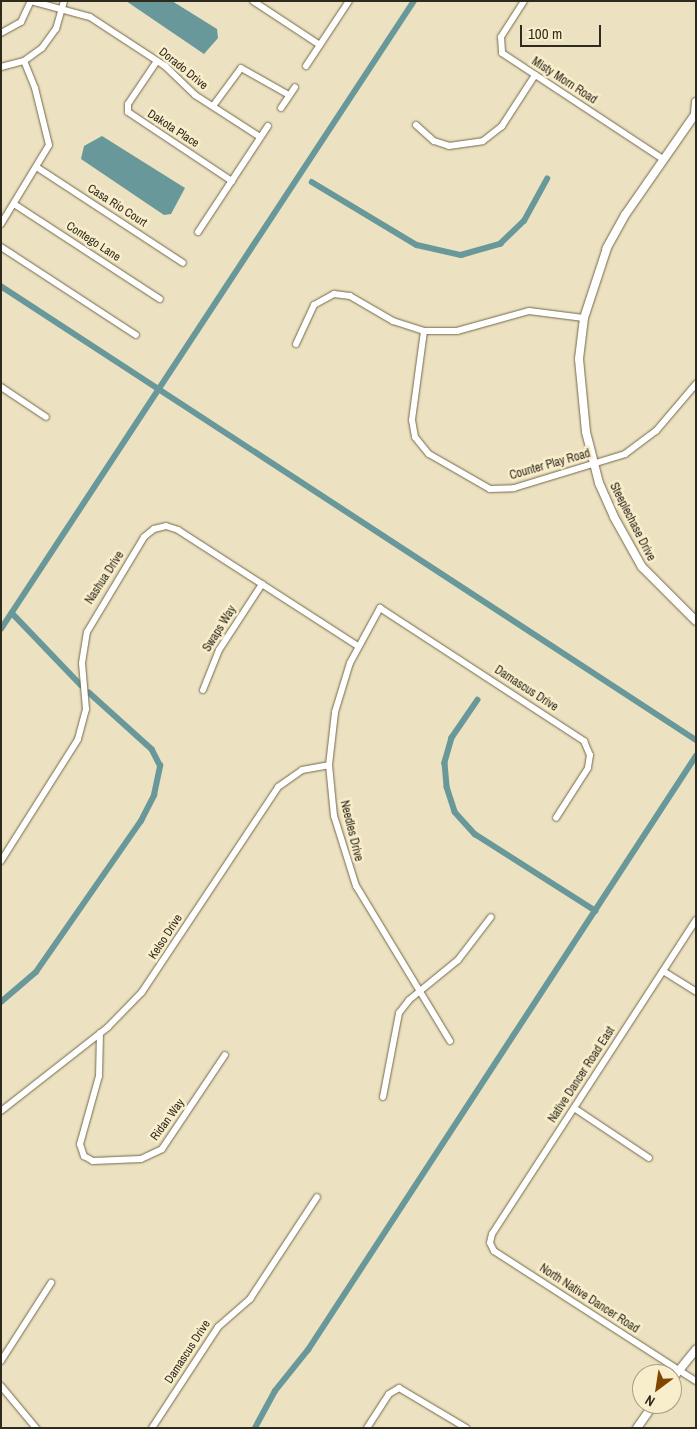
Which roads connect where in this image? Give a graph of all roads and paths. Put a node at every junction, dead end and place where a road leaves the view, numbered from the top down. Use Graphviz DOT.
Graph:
graph roads {
  1 [pos="31,1"];
  2 [pos="64,1"];
  3 [pos="253,1"];
  4 [pos="349,1"];
  5 [pos="524,1"];
  6 [pos="62,9"];
  7 [pos="1,33"];
  8 [pos="320,45"];
  9 [pos="24,61"];
  10 [pos="157,61"];
  11 [pos="306,66"];
  12 [pos="1,67"];
  13 [pos="535,75"];
  14 [pos="295,87"];
  15 [pos="289,95"];
  16 [pos="696,102"];
  17 [pos="213,106"];
  18 [pos="281,108"];
  19 [pos="695,113"];
  20 [pos="416,125"];
  21 [pos="268,126"];
  22 [pos="260,137"];
  23 [pos="664,160"];
  24 [pos="38,168"];
  25 [pos="232,181"];
  26 [pos="14,204"];
  27 [pos="1,224"];
  28 [pos="198,232"];
  29 [pos="1,247"];
  30 [pos="184,263"];
  31 [pos="160,299"];
  32 [pos="584,318"];
  33 [pos="424,332"];
  34 [pos="136,335"];
  35 [pos="296,344"];
  36 [pos="696,384"];
  37 [pos="1,387"];
  38 [pos="46,417"];
  39 [pos="594,465"];
  40 [pos="262,584"];
  41 [pos="380,608"];
  42 [pos="696,622"];
  43 [pos="358,646"];
  44 [pos="203,690"];
  45 [pos="329,765"];
  46 [pos="556,818"];
  47 [pos="1,861"];
  48 [pos="491,917"];
  49 [pos="696,920"];
  50 [pos="663,971"];
  51 [pos="420,992"];
  52 [pos="696,992"];
  53 [pos="100,1033"];
  54 [pos="450,1041"];
  55 [pos="225,1055"];
  56 [pos="383,1097"];
  57 [pos="574,1108"];
  58 [pos="1,1111"];
  59 [pos="649,1158"];
  60 [pos="317,1197"];
  61 [pos="490,1243"];
  62 [pos="51,1283"];
  63 [pos="696,1349"];
  64 [pos="1,1362"];
  65 [pos="670,1364"];
  66 [pos="682,1366"];
  67 [pos="682,1372"];
  68 [pos="696,1381"];
  69 [pos="1,1386"];
  70 [pos="647,1414"];
  71 [pos="36,1428"];
  72 [pos="152,1428"];
  73 [pos="367,1428"];
  74 [pos="466,1428"];
  75 [pos="638,1428"];
  1 -- 6 [label="street, Dorado Drive"];
  1 -- 7 [label="street"];
  2 -- 6 [label="street"];
  3 -- 8 [label="street"];
  4 -- 8 [label="street"];
  5 -- 13 [label="street, Misty Morn Road"];
  6 -- 9 [label="street"];
  6 -- 10 [label="street, Dorado Drive"];
  8 -- 11 [label="street"];
  9 -- 12 [label="street"];
  9 -- 24 [label="street"];
  10 -- 17 [label="street, Dorado Drive"];
  10 -- 25 [label="street, Dakota Place"];
  13 -- 20 [label="street"];
  13 -- 23 [label="street, Misty Morn Road"];
  14 -- 15 [label="street"];
  15 -- 17 [label="street"];
  15 -- 18 [label="street"];
  16 -- 19 [label="street, Steeplechase Drive"];
  17 -- 22 [label="street, Dorado Drive"];
  19 -- 23 [label="street, Steeplechase Drive"];
  21 -- 22 [label="street"];
  22 -- 25 [label="street"];
  23 -- 32 [label="street, Steeplechase Drive"];
  24 -- 26 [label="street"];
  24 -- 30 [label="street, Casa Rio Court"];
  25 -- 28 [label="street"];
  26 -- 27 [label="street"];
  26 -- 31 [label="street, Contego Lane"];
  29 -- 34 [label="street"];
  32 -- 33 [label="street"];
  32 -- 39 [label="street, Steeplechase Drive"];
  33 -- 35 [label="street"];
  33 -- 39 [label="street, Counter Play Road"];
  36 -- 39 [label="street, Counter Play Road"];
  37 -- 38 [label="street"];
  39 -- 42 [label="street, Steeplechase Drive"];
  40 -- 43 [label="street, Nashua Drive"];
  40 -- 44 [label="street, Swaps Way"];
  40 -- 47 [label="street, Nashua Drive"];
  41 -- 43 [label="street, Needles Drive"];
  41 -- 46 [label="street, Damascus Drive"];
  43 -- 45 [label="street, Needles Drive"];
  45 -- 51 [label="street, Needles Drive"];
  45 -- 53 [label="street, Kelso Drive"];
  48 -- 51 [label="street"];
  49 -- 50 [label="street, Native Dancer Road East"];
  50 -- 52 [label="street"];
  50 -- 57 [label="street, Native Dancer Road East"];
  51 -- 54 [label="street, Needles Drive"];
  51 -- 56 [label="street"];
  53 -- 55 [label="street, Ridan Way"];
  53 -- 58 [label="street, Kelso Drive"];
  57 -- 59 [label="street"];
  57 -- 61 [label="street, Native Dancer Road East"];
  60 -- 72 [label="street, Damascus Drive"];
  61 -- 65 [label="street, North Native Dancer Road"];
  62 -- 64 [label="street"];
  63 -- 66 [label="street"];
  67 -- 68 [label="street, North Native Dancer Road"];
  69 -- 71 [label="street"];
  70 -- 75 [label="street"];
  73 -- 74 [label="street"];
}
